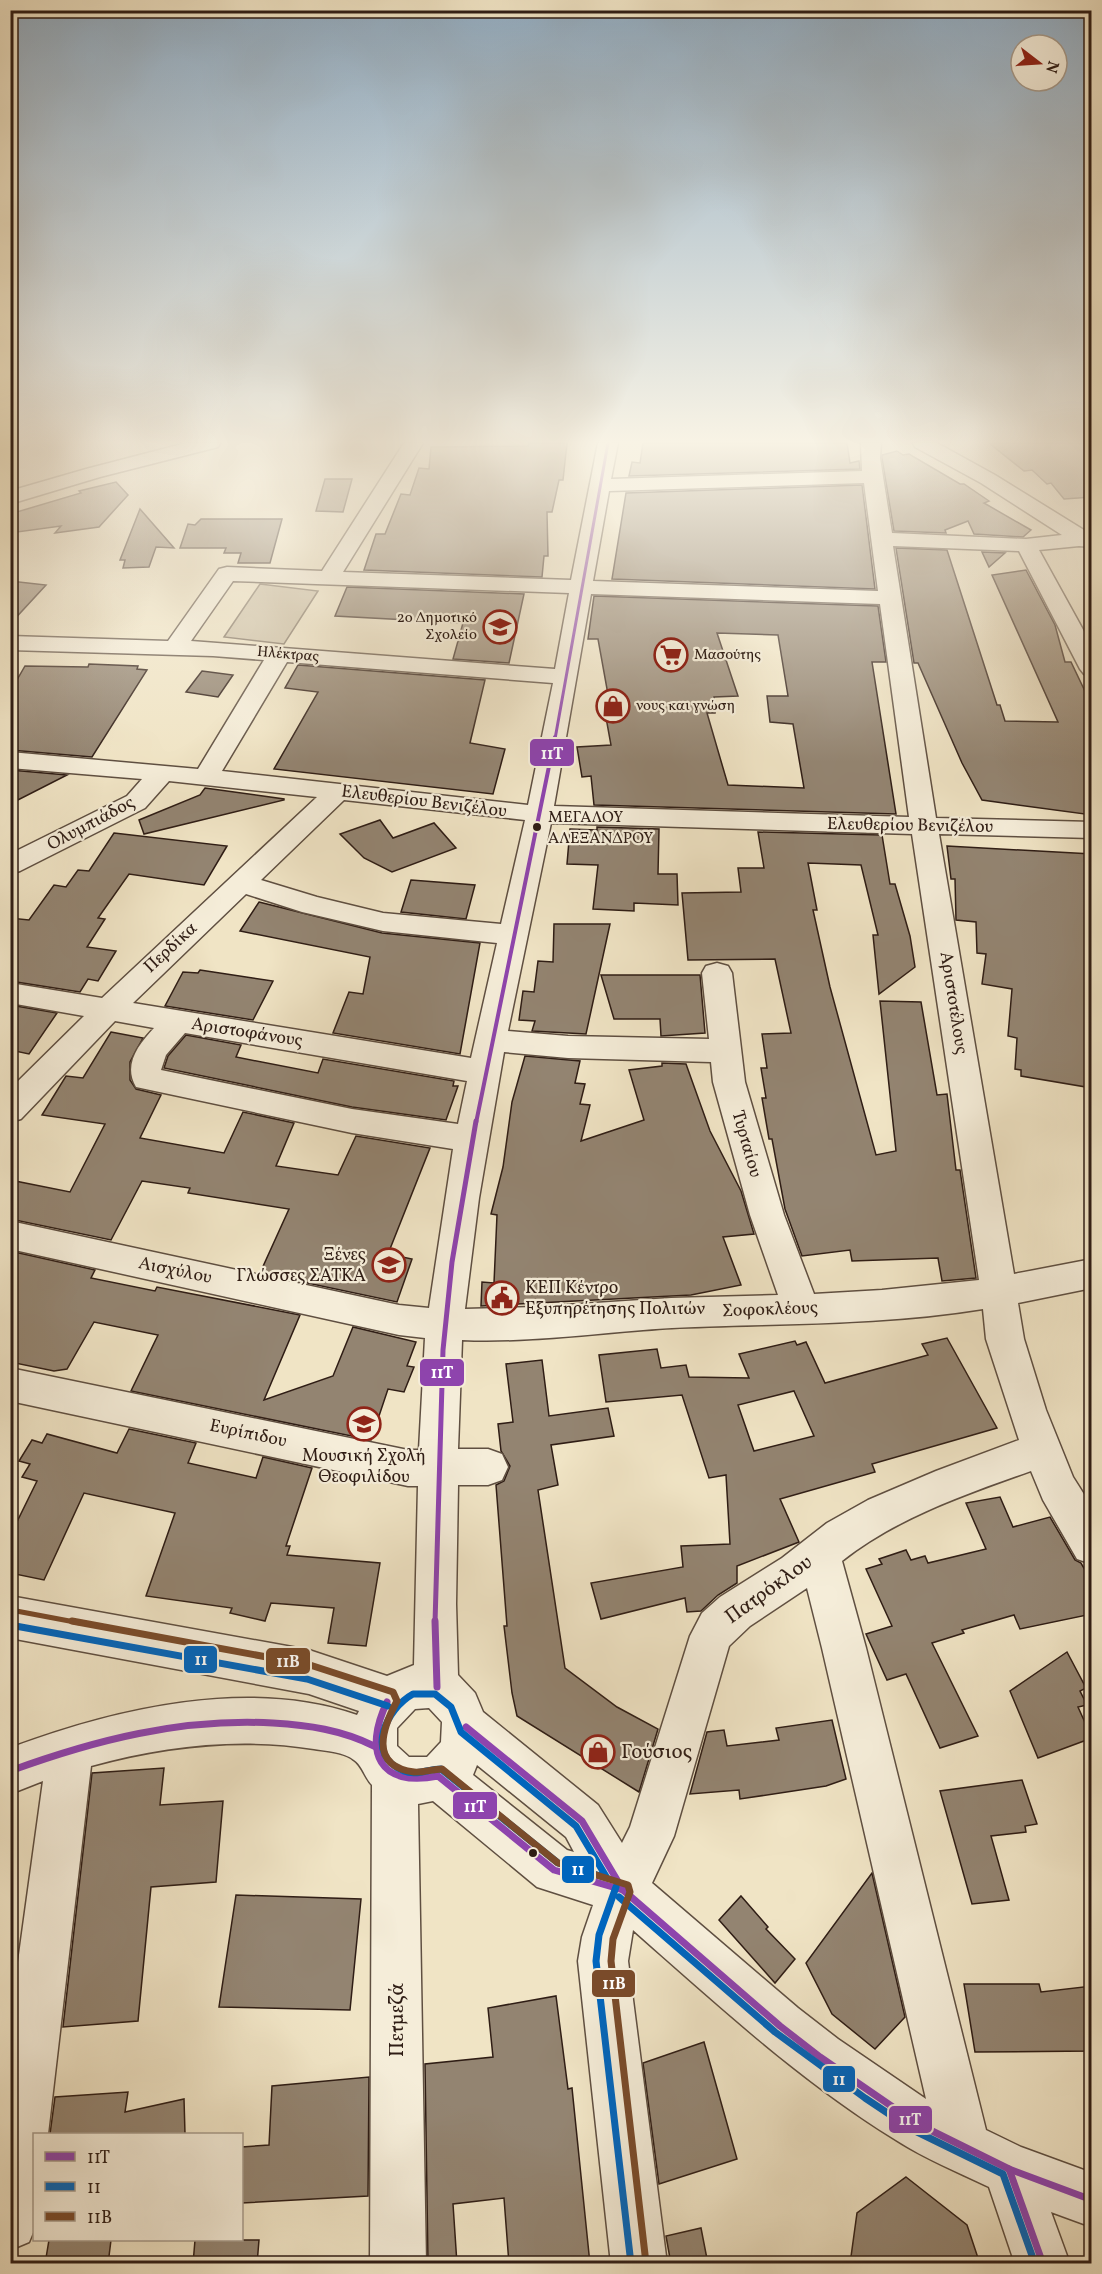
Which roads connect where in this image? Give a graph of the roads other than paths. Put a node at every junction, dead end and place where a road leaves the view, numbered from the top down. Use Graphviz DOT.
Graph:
graph roads {
  1 [pos="346,549"];
  2 [pos="588,549"];
  3 [pos="882,549"];
  4 [pos="1028,549"];
  5 [pos="328,578"];
  6 [pos="581,588"];
  7 [pos="889,598"];
  8 [pos="10,643"];
  9 [pos="175,647"];
  10 [pos="279,655"];
  11 [pos="1092,669"];
  12 [pos="565,677"];
  13 [pos="10,760"];
  14 [pos="163,772"];
  15 [pos="206,777"];
  16 [pos="338,792"];
  17 [pos="540,814"];
  18 [pos="924,827"];
  19 [pos="1092,830"];
  20 [pos="10,865"];
  21 [pos="241,883"];
  22 [pos="512,935"];
  23 [pos="717,973"];
  24 [pos="10,993"];
  25 [pos="108,1009"];
  26 [pos="178,1021"];
  27 [pos="490,1040"];
  28 [pos="724,1051"];
  29 [pos="484,1072"];
  30 [pos="10,1110"];
  31 [pos="472,1139"];
  32 [pos="10,1235"];
  33 [pos="1092,1274"];
  34 [pos="998,1292"];
  35 [pos="801,1309"];
  36 [pos="446,1325"];
  37 [pos="10,1384"];
  38 [pos="1042,1450"];
  39 [pos="488,1467"];
  40 [pos="438,1468"];
  41 [pos="1092,1545"];
  42 [pos="819,1554"];
  43 [pos="10,1617"];
  44 [pos="437,1687"];
  45 [pos="390,1699"];
  46 [pos="466,1727"];
  47 [pos="70,1749"];
  48 [pos="403,1766"];
  49 [pos="10,1771"];
  50 [pos="623,1890"];
  51 [pos="987,2159"];
  52 [pos="1092,2199"];
  53 [pos="10,2223"];
  54 [pos="398,2264"];
  55 [pos="639,2264"];
  56 [pos="1043,2264"];
  1 -- 5 [label="street"];
  2 -- 6 [label="street"];
  3 -- 7 [label="street, Αριστοτέλους"];
  4 -- 11 [label="street"];
  5 -- 6 [label="street"];
  5 -- 9 [label="street"];
  6 -- 7 [label="street"];
  6 -- 12 [label="street"];
  7 -- 18 [label="street, Αριστοτέλους"];
  8 -- 9 [label="street, Ηλέκτρας"];
  9 -- 10 [label="street, Ηλέκτρας"];
  10 -- 12 [label="street, Ηλέκτρας"];
  10 -- 15 [label="street"];
  12 -- 17 [label="street"];
  13 -- 14 [label="street, Ελευθερίου Βενιζέλου"];
  14 -- 15 [label="street, Ελευθερίου Βενιζέλου"];
  14 -- 20 [label="street, Ολυμπιάδος"];
  15 -- 16 [label="street, Ελευθερίου Βενιζέλου"];
  16 -- 17 [label="street, Ελευθερίου Βενιζέλου"];
  16 -- 21 [label="street, Περδίκα"];
  17 -- 18 [label="street, Ελευθερίου Βενιζέλου"];
  17 -- 22 [label="street"];
  18 -- 19 [label="street, Ελευθερίου Βενιζέλου"];
  18 -- 34 [label="street, Αριστοτέλους"];
  21 -- 22 [label="street"];
  21 -- 25 [label="street, Περδίκα"];
  22 -- 27 [label="street"];
  23 -- 28 [label="street, Τυρταίου"];
  24 -- 25 [label="street, Αριστοφάνους"];
  25 -- 26 [label="street, Αριστοφάνους"];
  25 -- 30 [label="street, Περδίκα"];
  26 -- 29 [label="street, Αριστοφάνους"];
  26 -- 31 [label="street"];
  27 -- 28 [label="street"];
  27 -- 29 [label="street"];
  28 -- 35 [label="street, Τυρταίου"];
  29 -- 31 [label="street"];
  31 -- 36 [label="street"];
  32 -- 36 [label="street, Αισχύλου"];
  33 -- 34 [label="street, Σοφοκλέους"];
  34 -- 35 [label="street, Σοφοκλέους"];
  34 -- 38 [label="street, Αριστοτέλους"];
  35 -- 36 [label="street, Σοφοκλέους"];
  36 -- 40 [label="street"];
  37 -- 40 [label="street, Ευρίπιδου"];
  38 -- 41 [label="street, Αριστοτέλους"];
  38 -- 42 [label="street, Πατρόκλου"];
  39 -- 40 [label="street, Ευρίπιδου"];
  40 -- 44 [label="street"];
  42 -- 50 [label="street, Πατρόκλου"];
  42 -- 51 [label="street"];
  43 -- 45 [label="street"];
  44 -- 45 [label="street"];
  44 -- 46 [label="street"];
  45 -- 48 [label="street"];
  46 -- 48 [label="street"];
  46 -- 50 [label="street"];
  47 -- 48 [label="street"];
  47 -- 49 [label="street"];
  47 -- 53 [label="street"];
  48 -- 50 [label="street"];
  48 -- 54 [label="street, Πετμεζά"];
  50 -- 51 [label="street"];
  50 -- 55 [label="street, Πατρόκλου"];
  51 -- 52 [label="street"];
  51 -- 56 [label="street"];
}
